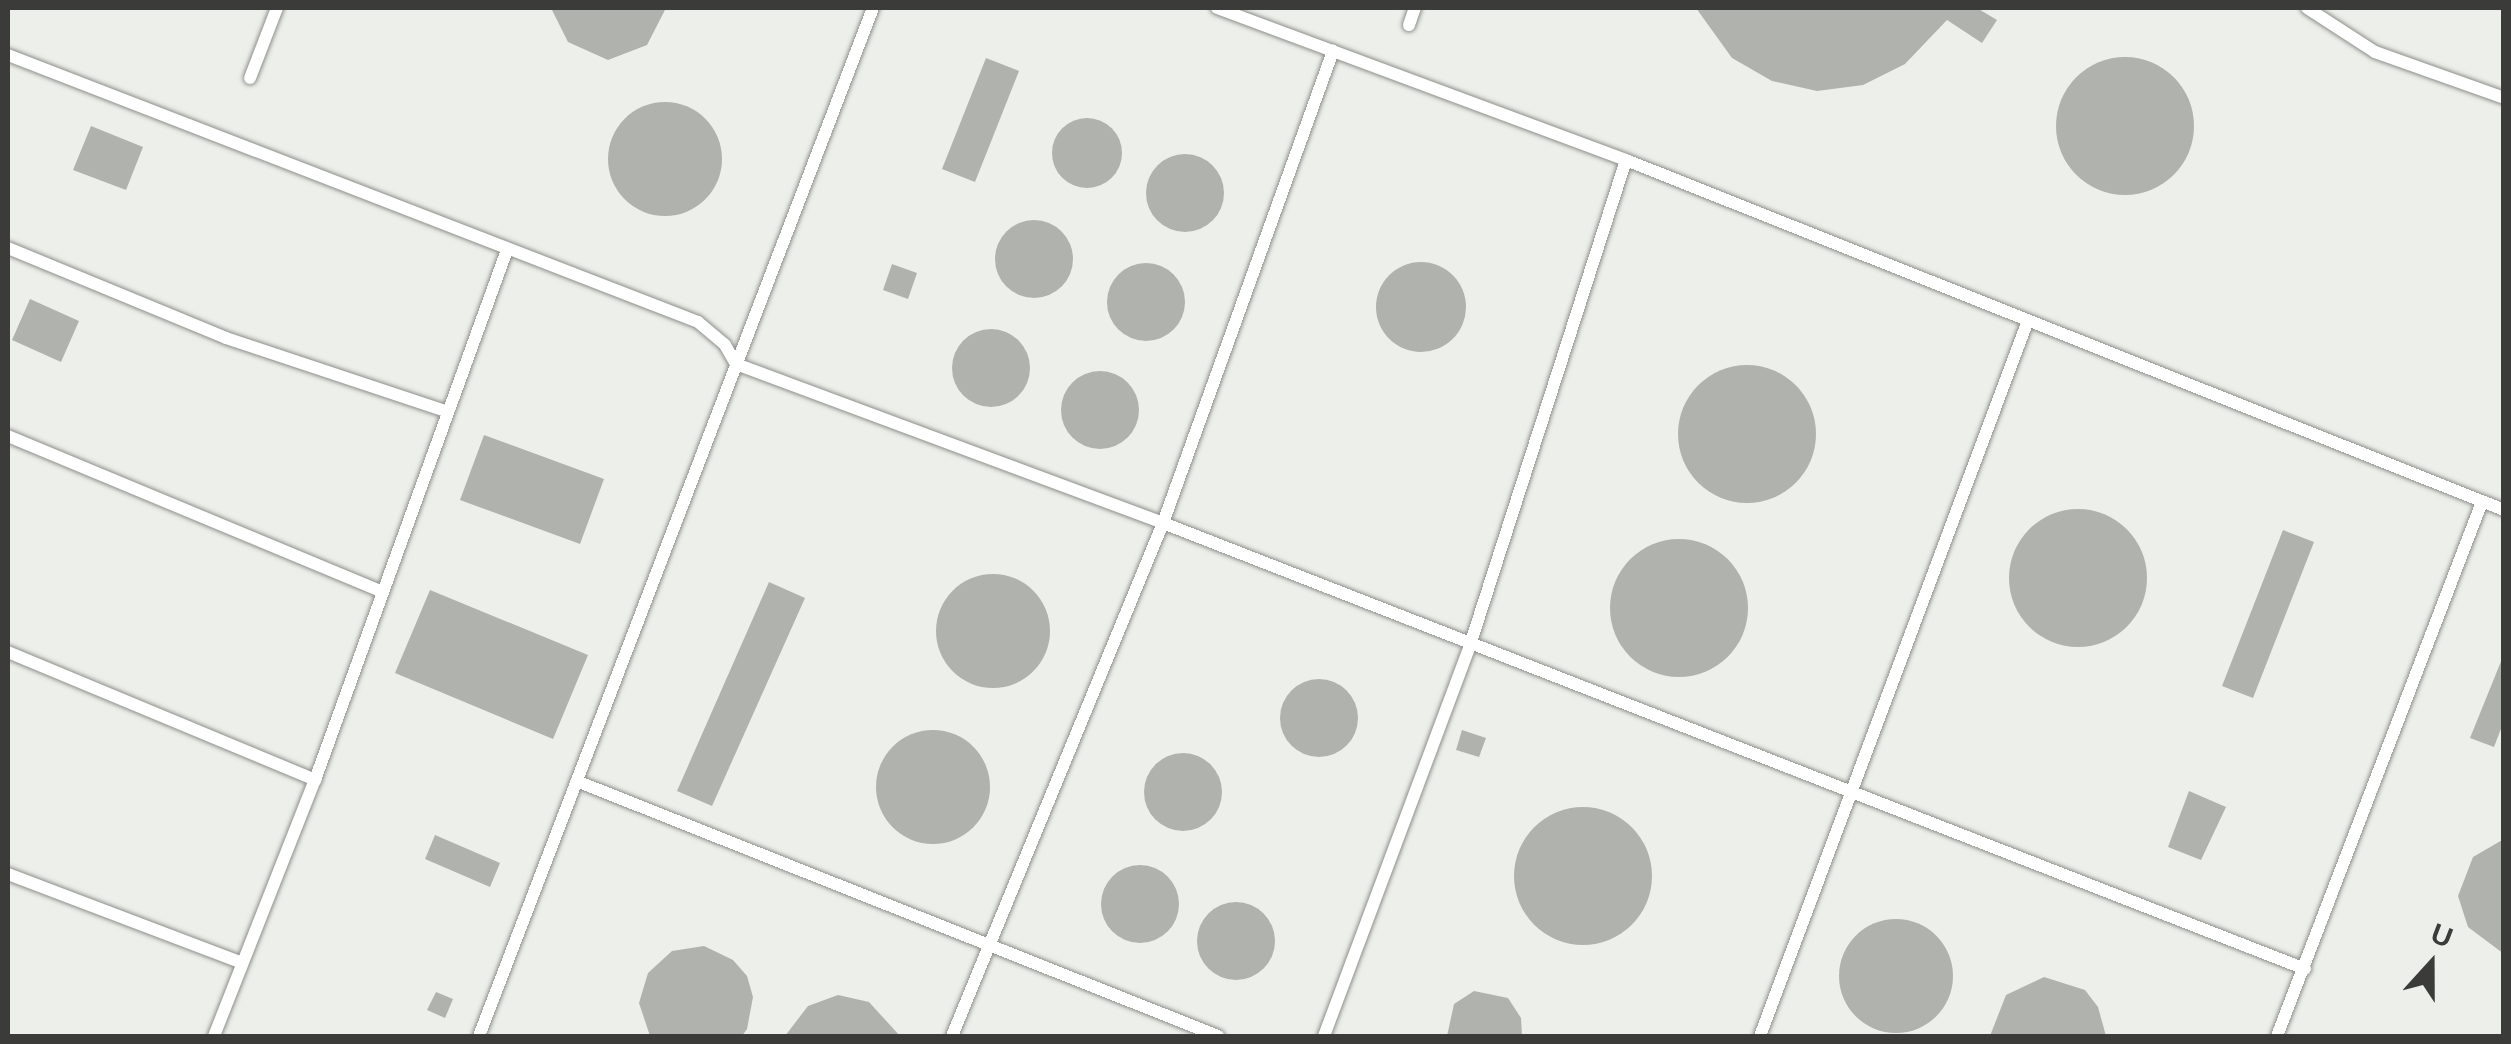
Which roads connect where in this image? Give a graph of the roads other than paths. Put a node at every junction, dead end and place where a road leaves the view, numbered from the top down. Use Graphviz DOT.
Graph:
graph roads {
  1 [pos="277,8"];
  2 [pos="874,8"];
  3 [pos="1217,8"];
  4 [pos="1415,8"];
  5 [pos="2307,8"];
  6 [pos="1409,25"];
  7 [pos="1333,51"];
  8 [pos="8,54"];
  9 [pos="250,78"];
  10 [pos="2504,98"];
  11 [pos="1626,160"];
  12 [pos="8,248"];
  13 [pos="508,250"];
  14 [pos="2027,323"];
  15 [pos="736,364"];
  16 [pos="446,411"];
  17 [pos="8,436"];
  18 [pos="2482,502"];
  19 [pos="2504,510"];
  20 [pos="1163,523"];
  21 [pos="381,591"];
  22 [pos="1471,642"];
  23 [pos="8,652"];
  24 [pos="315,780"];
  25 [pos="580,782"];
  26 [pos="1851,794"];
  27 [pos="8,874"];
  28 [pos="986,944"];
  29 [pos="240,962"];
  30 [pos="2304,968"];
  31 [pos="214,1036"];
  32 [pos="479,1036"];
  33 [pos="952,1036"];
  34 [pos="1218,1036"];
  35 [pos="1324,1036"];
  36 [pos="1760,1036"];
  37 [pos="2277,1036"];
  1 -- 9 [label="lane"];
  2 -- 15 [label="lane"];
  3 -- 7 [label="lane"];
  4 -- 6 [label="lane"];
  5 -- 10 [label="lane"];
  7 -- 11 [label="lane"];
  7 -- 20 [label="lane"];
  8 -- 13 [label="lane"];
  11 -- 14 [label="lane"];
  11 -- 22 [label="lane"];
  12 -- 16 [label="lane"];
  13 -- 15 [label="lane"];
  13 -- 16 [label="lane"];
  14 -- 18 [label="lane"];
  14 -- 26 [label="lane"];
  15 -- 20 [label="lane"];
  15 -- 25 [label="lane"];
  16 -- 21 [label="lane"];
  17 -- 21 [label="lane"];
  18 -- 19 [label="lane"];
  18 -- 30 [label="lane"];
  20 -- 22 [label="lane"];
  20 -- 28 [label="lane"];
  21 -- 24 [label="lane"];
  22 -- 26 [label="lane"];
  22 -- 35 [label="lane"];
  23 -- 24 [label="lane"];
  24 -- 29 [label="lane"];
  25 -- 28 [label="lane"];
  25 -- 32 [label="lane"];
  26 -- 30 [label="lane"];
  26 -- 36 [label="lane"];
  27 -- 29 [label="lane"];
  28 -- 33 [label="lane"];
  28 -- 34 [label="lane"];
  29 -- 31 [label="lane"];
  30 -- 37 [label="lane"];
}
